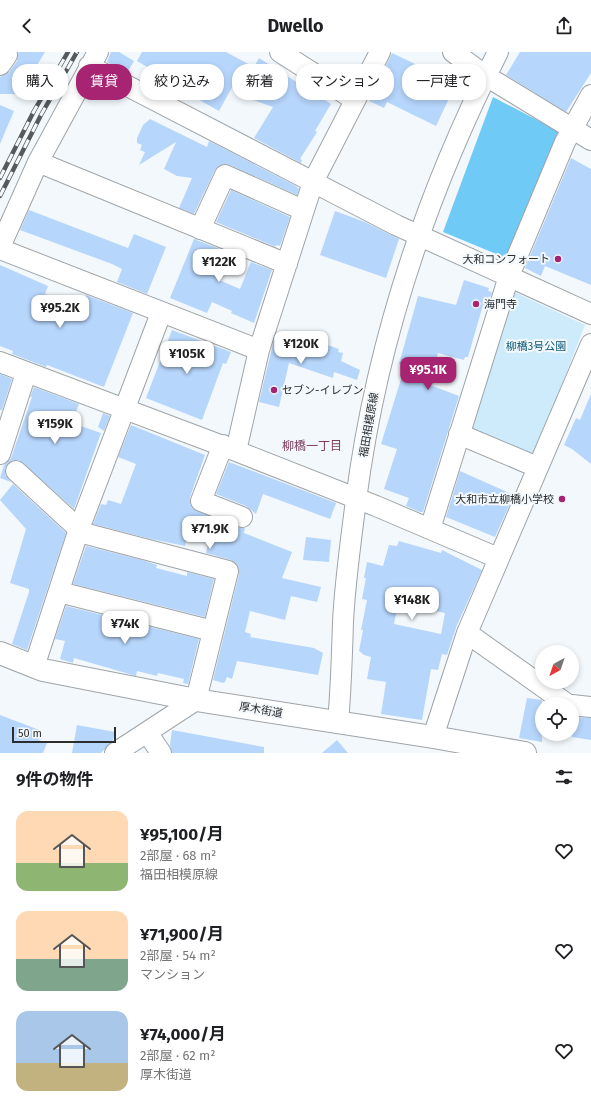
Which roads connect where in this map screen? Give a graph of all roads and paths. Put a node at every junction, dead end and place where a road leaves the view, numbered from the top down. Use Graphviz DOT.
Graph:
graph roads {
  1 [pos="280,52"];
  2 [pos="380,52"];
  3 [pos="453,52"];
  4 [pos="498,52"];
  5 [pos="94,59"];
  6 [pos="299,64"];
  7 [pos="374,64"];
  8 [pos="470,64"];
  9 [pos="486,76"];
  10 [pos="591,95"];
  11 [pos="355,100"];
  12 [pos="475,100"];
  13 [pos="572,128"];
  14 [pos="591,140"];
  15 [pos="38,162"];
  16 [pos="313,182"];
  17 [pos="303,210"];
  18 [pos="200,229"];
  19 [pos="419,235"];
  20 [pos="0,248"];
  21 [pos="286,264"];
  22 [pos="509,276"];
  23 [pos="161,313"];
  24 [pos="591,314"];
  25 [pos="591,344"];
  26 [pos="259,350"];
  27 [pos="0,362"];
  28 [pos="26,372"];
  29 [pos="124,409"];
  30 [pos="459,434"];
  31 [pos="230,448"];
  32 [pos="0,454"];
  33 [pos="537,467"];
  34 [pos="16,471"];
  35 [pos="356,498"];
  36 [pos="242,518"];
  37 [pos="430,528"];
  38 [pos="79,529"];
  39 [pos="498,558"];
  40 [pos="59,592"];
  41 [pos="213,631"];
  42 [pos="467,633"];
  43 [pos="0,653"];
  44 [pos="34,667"];
  45 [pos="557,697"];
  46 [pos="196,700"];
  47 [pos="579,706"];
  48 [pos="591,707"];
  49 [pos="338,723"];
  50 [pos="147,732"];
  51 [pos="433,737"];
  52 [pos="115,753"];
  53 [pos="161,753"];
  54 [pos="525,753"];
  1 -- 6 [label="street"];
  2 -- 7 [label="street"];
  3 -- 8 [label="street"];
  4 -- 9 [label="street, 福田相模原線"];
  5 -- 15 [label="street"];
  5 -- 16 [label="street"];
  9 -- 13 [label="street"];
  10 -- 13 [label="street"];
  11 -- 16 [label="street"];
  12 -- 19 [label="street, 福田相模原線"];
  13 -- 14 [label="street"];
  13 -- 22 [label="street"];
  15 -- 18 [label="street"];
  15 -- 20 [label="street"];
  16 -- 17 [label="street"];
  16 -- 19 [label="street"];
  17 -- 18 [label="street"];
  17 -- 21 [label="street"];
  18 -- 21 [label="street"];
  19 -- 22 [label="street"];
  19 -- 35 [label="street, 福田相模原線"];
  20 -- 23 [label="street"];
  21 -- 26 [label="street"];
  22 -- 24 [label="street"];
  22 -- 30 [label="street"];
  23 -- 26 [label="street"];
  23 -- 29 [label="street"];
  25 -- 33 [label="street"];
  26 -- 31 [label="street"];
  27 -- 28 [label="street"];
  28 -- 29 [label="street"];
  28 -- 32 [label="street"];
  29 -- 31 [label="street"];
  29 -- 38 [label="street"];
  30 -- 33 [label="street"];
  30 -- 37 [label="street"];
  31 -- 35 [label="street"];
  31 -- 36 [label="street"];
  33 -- 39 [label="street"];
  34 -- 38 [label="street"];
  35 -- 37 [label="street"];
  35 -- 49 [label="street, 福田相模原線"];
  37 -- 39 [label="street"];
  38 -- 40 [label="street"];
  38 -- 41 [label="street"];
  39 -- 42 [label="street"];
  40 -- 41 [label="street"];
  40 -- 44 [label="street"];
  41 -- 46 [label="street"];
  42 -- 45 [label="street"];
  42 -- 51 [label="street"];
  43 -- 44 [label="main road, 厚木街道"];
  44 -- 46 [label="main road, 厚木街道"];
  46 -- 49 [label="main road, 厚木街道"];
  46 -- 50 [label="street"];
  47 -- 48 [label="street"];
  49 -- 51 [label="main road, 厚木街道"];
  50 -- 52 [label="street"];
  50 -- 53 [label="street"];
  51 -- 54 [label="main road, 厚木街道"];
}
